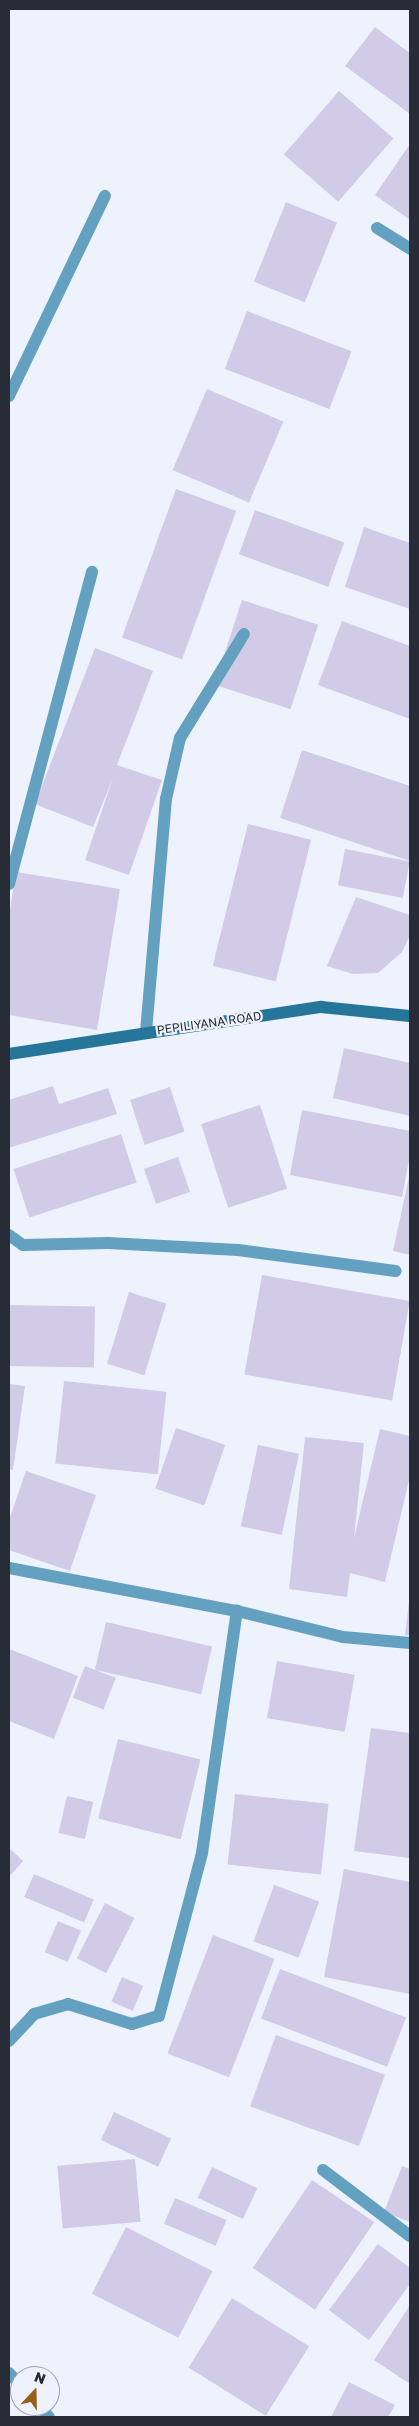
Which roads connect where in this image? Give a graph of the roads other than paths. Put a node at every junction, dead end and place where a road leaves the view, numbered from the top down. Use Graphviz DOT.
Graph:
graph roads {
  1 [pos="106,196"];
  2 [pos="377,228"];
  3 [pos="410,249"];
  4 [pos="9,396"];
  5 [pos="92,572"];
  6 [pos="244,634"];
  7 [pos="9,884"];
  8 [pos="410,1016"];
  9 [pos="146,1032"];
  10 [pos="9,1054"];
  11 [pos="9,1235"];
  12 [pos="396,1270"];
  13 [pos="9,1568"];
  14 [pos="237,1612"];
  15 [pos="410,1644"];
  16 [pos="9,2041"];
  17 [pos="322,2170"];
  18 [pos="410,2236"];
  1 -- 4 [label="street"];
  2 -- 3 [label="street"];
  5 -- 7 [label="street"];
  6 -- 9 [label="street"];
  8 -- 9 [label="main road, PEPILIYANA ROAD"];
  9 -- 10 [label="main road, PEPILIYANA ROAD"];
  11 -- 12 [label="street"];
  13 -- 14 [label="street"];
  14 -- 15 [label="street"];
  14 -- 16 [label="street"];
  17 -- 18 [label="street"];
}
